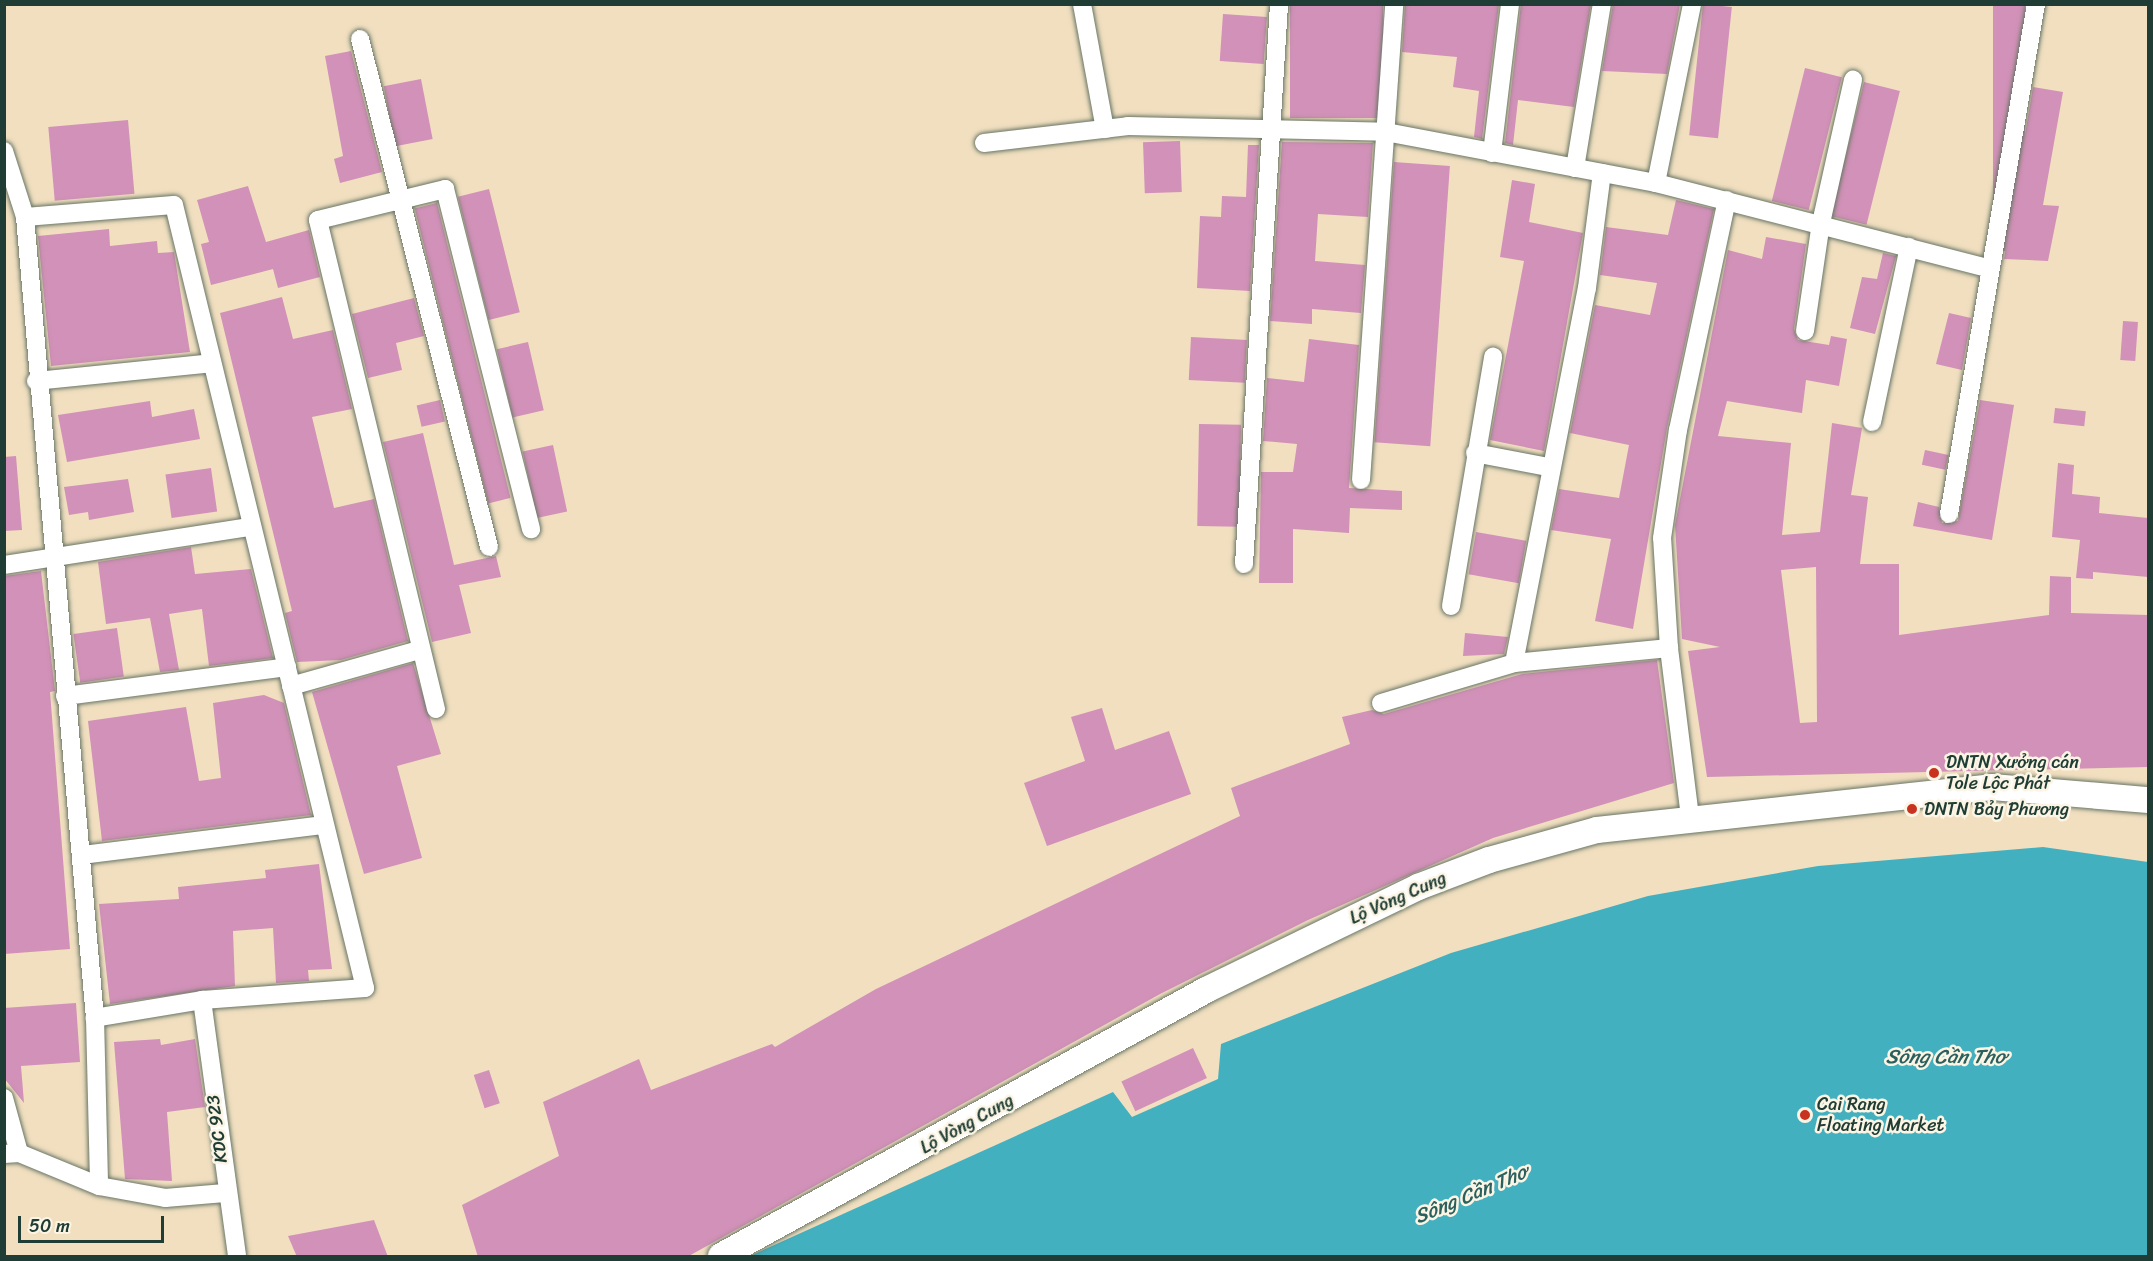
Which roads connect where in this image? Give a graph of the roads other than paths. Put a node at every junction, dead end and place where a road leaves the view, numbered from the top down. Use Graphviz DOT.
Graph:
graph roads {
  1 [pos="1082,4"];
  2 [pos="1279,4"];
  3 [pos="1394,4"];
  4 [pos="1510,4"];
  5 [pos="1602,4"];
  6 [pos="1692,4"];
  7 [pos="2036,4"];
  8 [pos="360,39"];
  9 [pos="1853,80"];
  10 [pos="1275,127"];
  11 [pos="1106,129"];
  12 [pos="1386,132"];
  13 [pos="984,143"];
  14 [pos="4,152"];
  15 [pos="1492,153"];
  16 [pos="1575,168"];
  17 [pos="1602,173"];
  18 [pos="1656,183"];
  19 [pos="400,200"];
  20 [pos="1727,200"];
  21 [pos="26,217"];
  22 [pos="1821,223"];
  23 [pos="1909,247"];
  24 [pos="1988,268"];
  25 [pos="1805,331"];
  26 [pos="1492,357"];
  27 [pos="212,363"];
  28 [pos="36,381"];
  29 [pos="1872,422"];
  30 [pos="1475,453"];
  31 [pos="1548,467"];
  32 [pos="1361,480"];
  33 [pos="1949,514"];
  34 [pos="249,527"];
  35 [pos="531,529"];
  36 [pos="489,547"];
  37 [pos="51,559"];
  38 [pos="1244,564"];
  39 [pos="4,565"];
  40 [pos="1451,606"];
  41 [pos="1669,648"];
  42 [pos="419,650"];
  43 [pos="1514,663"];
  44 [pos="287,667"];
  45 [pos="291,686"];
  46 [pos="65,696"];
  47 [pos="1381,703"];
  48 [pos="436,709"];
  49 [pos="2148,800"];
  50 [pos="1690,817"];
  51 [pos="323,825"];
  52 [pos="82,855"];
  53 [pos="202,1000"];
  54 [pos="95,1018"];
  55 [pos="4,1098"];
  56 [pos="12,1153"];
  57 [pos="99,1186"];
  58 [pos="225,1193"];
  59 [pos="237,1257"];
  60 [pos="722,1257"];
  1 -- 11 [label="street"];
  2 -- 10 [label="street"];
  3 -- 12 [label="street"];
  4 -- 15 [label="street"];
  5 -- 16 [label="street"];
  6 -- 18 [label="street"];
  7 -- 24 [label="street"];
  8 -- 19 [label="street"];
  9 -- 22 [label="street"];
  10 -- 11 [label="street"];
  10 -- 12 [label="street"];
  10 -- 38 [label="street"];
  11 -- 13 [label="street"];
  12 -- 15 [label="street"];
  12 -- 32 [label="street"];
  14 -- 21 [label="street"];
  15 -- 16 [label="street"];
  16 -- 17 [label="street"];
  17 -- 18 [label="street"];
  17 -- 31 [label="street"];
  18 -- 20 [label="street"];
  19 -- 35 [label="street"];
  19 -- 36 [label="street"];
  19 -- 42 [label="street"];
  20 -- 22 [label="street"];
  20 -- 41 [label="street"];
  21 -- 27 [label="street"];
  21 -- 28 [label="street"];
  22 -- 23 [label="street"];
  22 -- 25 [label="street"];
  23 -- 24 [label="street"];
  23 -- 29 [label="street"];
  24 -- 33 [label="street"];
  26 -- 30 [label="street"];
  27 -- 28 [label="street"];
  27 -- 34 [label="street"];
  28 -- 37 [label="street"];
  30 -- 31 [label="street"];
  30 -- 40 [label="street"];
  31 -- 43 [label="street"];
  34 -- 37 [label="street"];
  34 -- 44 [label="street"];
  37 -- 39 [label="street"];
  37 -- 46 [label="street"];
  41 -- 43 [label="street"];
  41 -- 50 [label="street"];
  42 -- 45 [label="street"];
  42 -- 48 [label="street"];
  43 -- 47 [label="street"];
  44 -- 45 [label="street"];
  44 -- 46 [label="street"];
  45 -- 51 [label="street"];
  46 -- 52 [label="street"];
  49 -- 50 [label="main road, Lộ Vòng Cung"];
  50 -- 60 [label="main road, Lộ Vòng Cung"];
  51 -- 52 [label="street"];
  51 -- 53 [label="street"];
  52 -- 54 [label="street"];
  53 -- 54 [label="street"];
  53 -- 58 [label="street, KDC 923"];
  54 -- 57 [label="street"];
  55 -- 56 [label="street"];
  56 -- 57 [label="street"];
  57 -- 58 [label="street"];
  58 -- 59 [label="street, KDC 923"];
}
